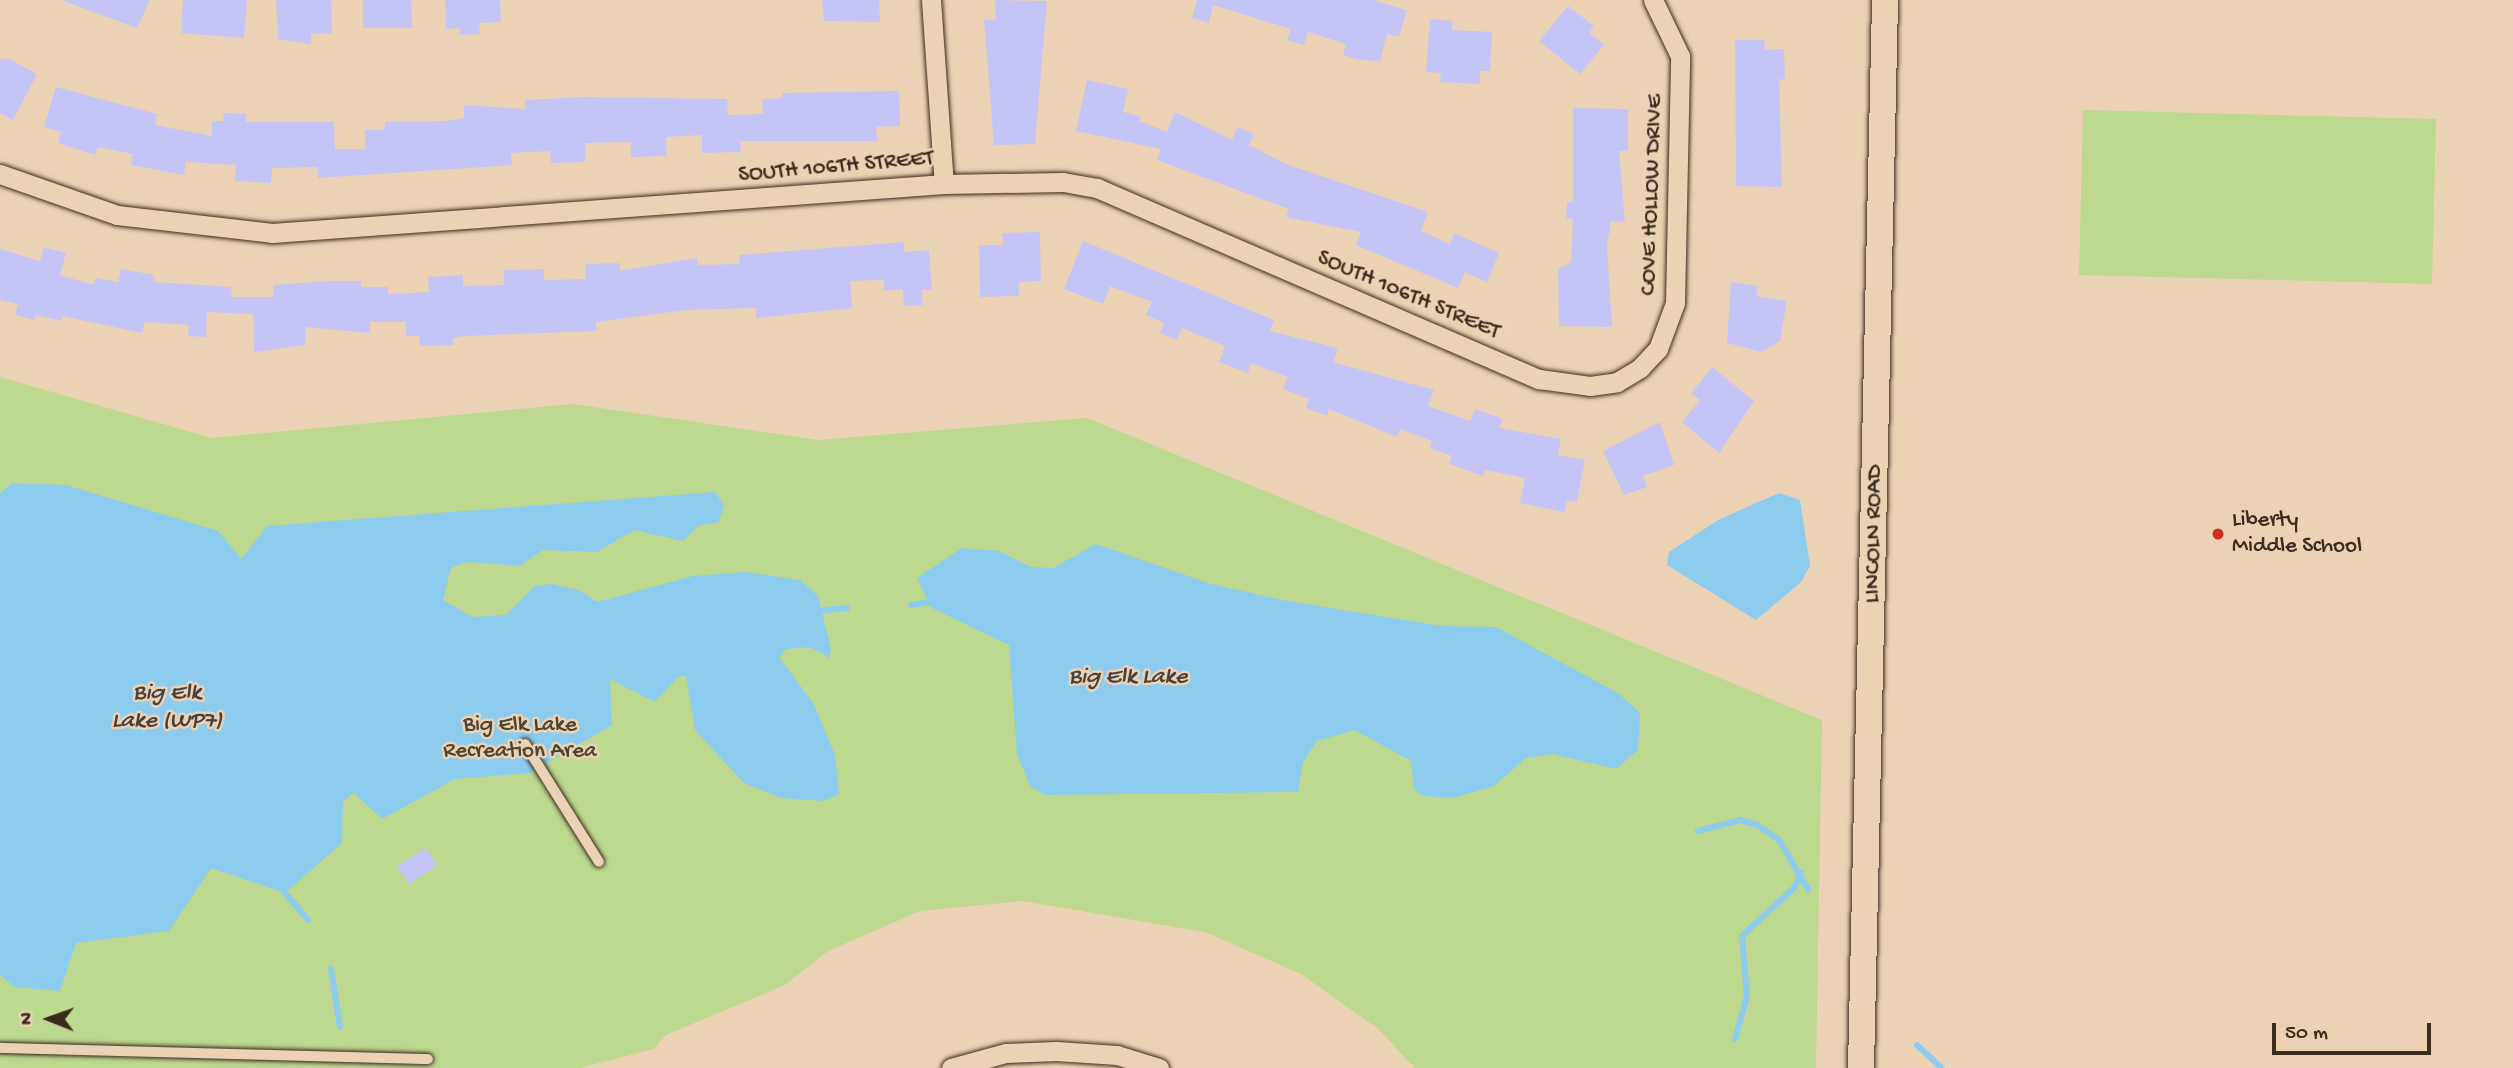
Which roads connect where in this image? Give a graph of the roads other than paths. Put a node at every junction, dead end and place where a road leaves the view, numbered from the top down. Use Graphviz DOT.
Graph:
graph roads {
  1 [pos="930,0"];
  2 [pos="1885,0"];
  3 [pos="1659,8"];
  4 [pos="0,174"];
  5 [pos="944,184"];
  6 [pos="1640,368"];
  7 [pos="525,744"];
  8 [pos="599,862"];
  9 [pos="0,1048"];
  10 [pos="428,1059"];
  11 [pos="951,1068"];
  12 [pos="1159,1068"];
  13 [pos="1861,1068"];
  1 -- 5 [label="street"];
  2 -- 13 [label="street, LINCOLN ROAD"];
  3 -- 6 [label="street, COVE HOLLOW DRIVE"];
  4 -- 5 [label="street, SOUTH 106TH STREET"];
  5 -- 6 [label="street, SOUTH 106TH STREET"];
  7 -- 8 [label="lane"];
  9 -- 10 [label="lane"];
  11 -- 12 [label="street"];
}
